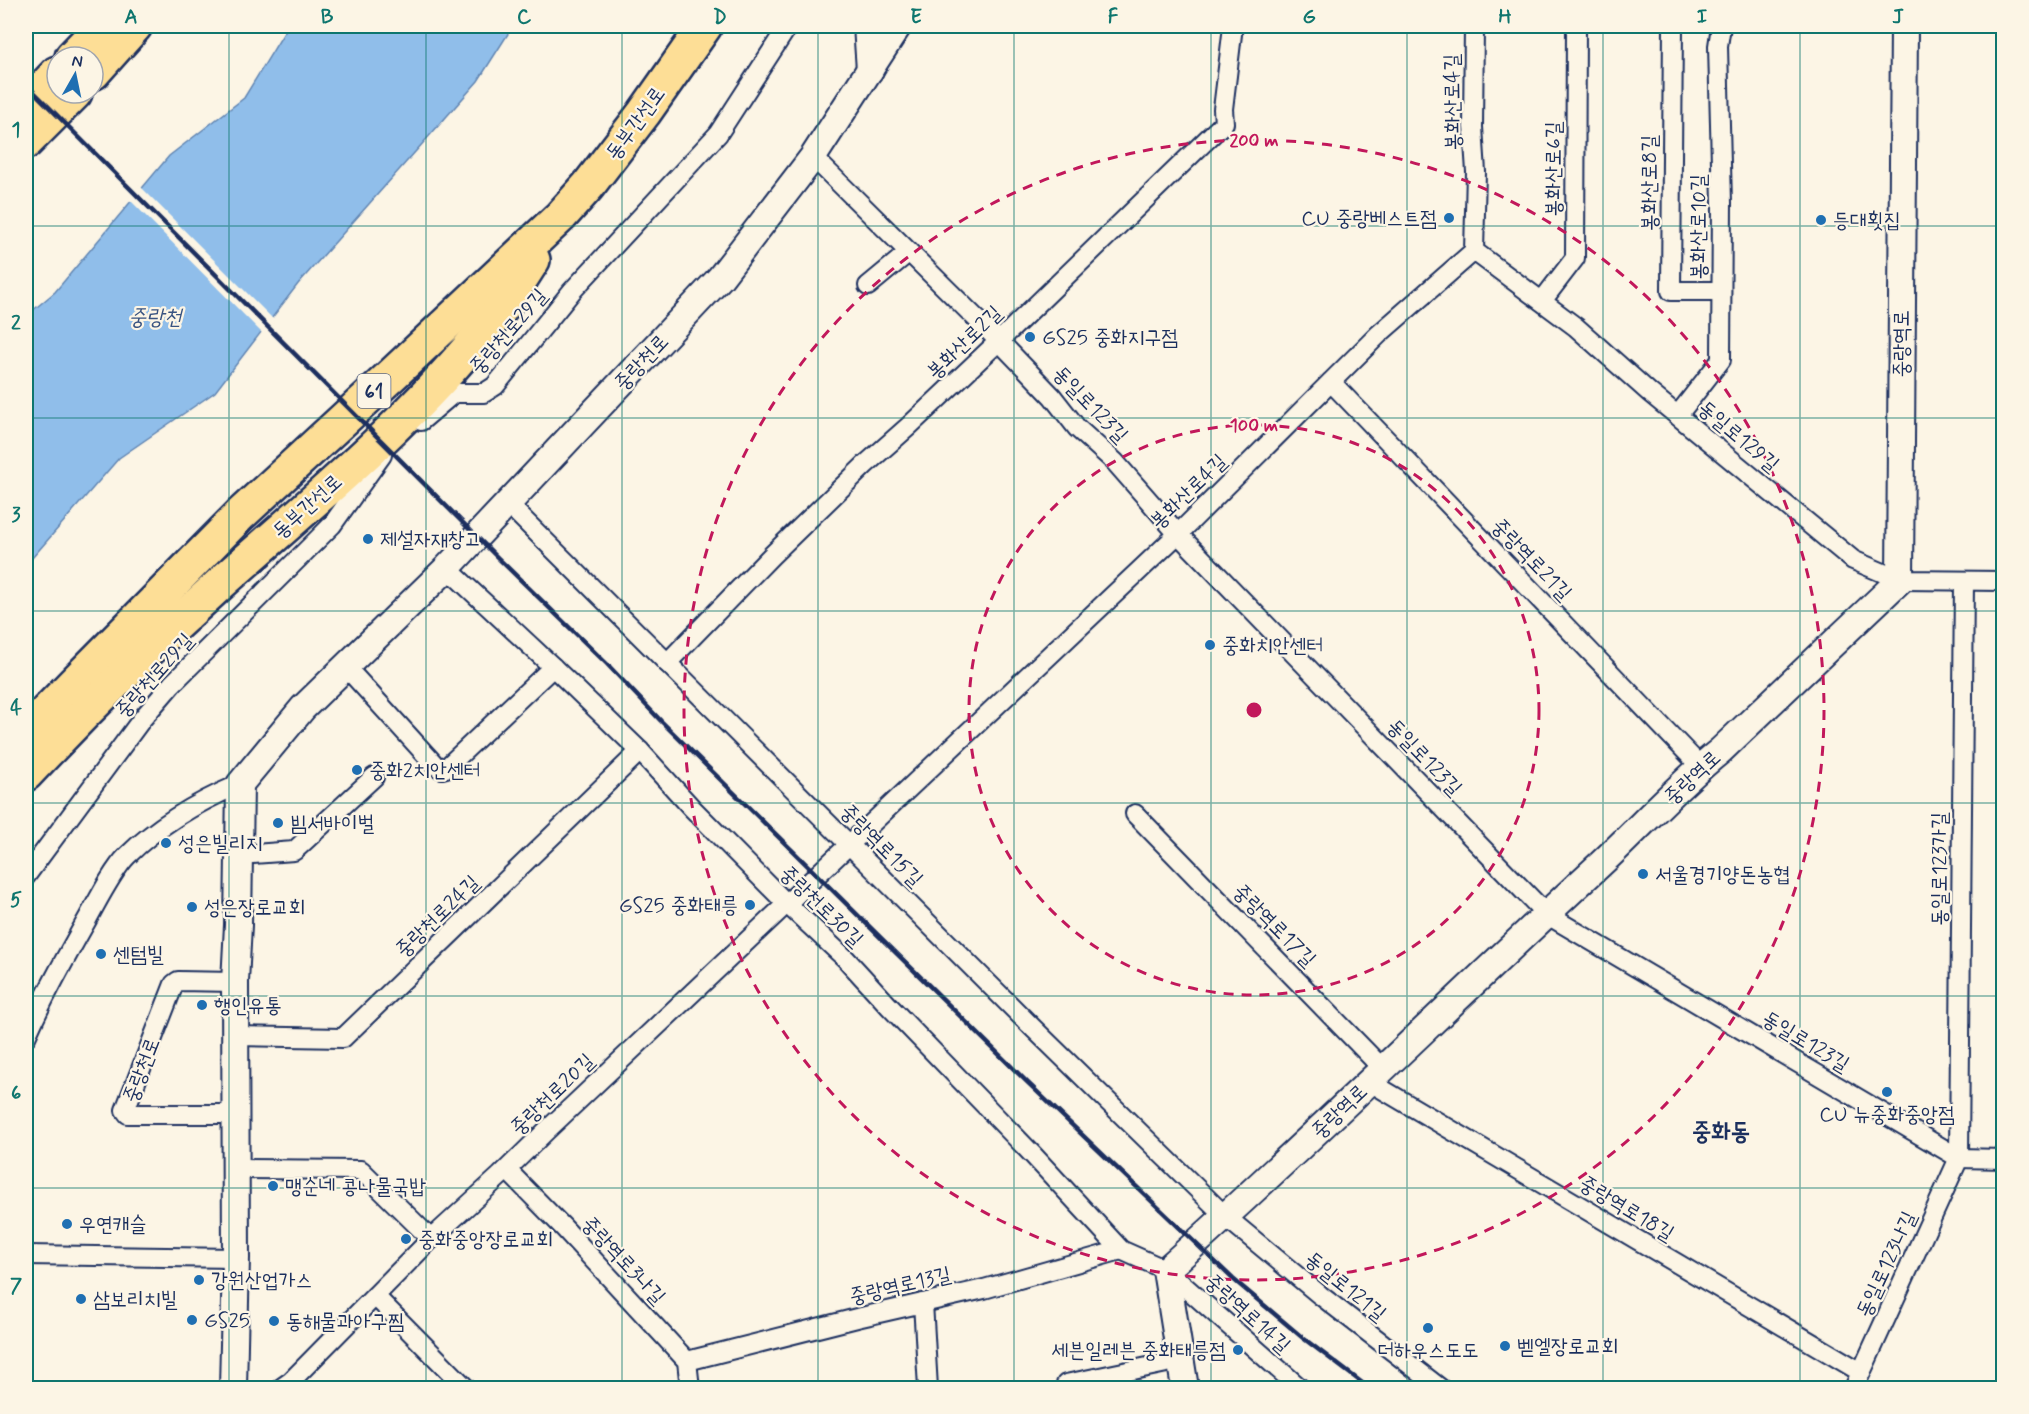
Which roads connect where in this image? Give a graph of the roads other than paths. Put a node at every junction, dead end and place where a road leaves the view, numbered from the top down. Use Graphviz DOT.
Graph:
graph roads {
  1 [pos="102,26"];
  2 [pos="135,26"];
  3 [pos="705,26"];
  4 [pos="788,26"];
  5 [pos="867,26"];
  6 [pos="898,26"];
  7 [pos="1233,26"];
  8 [pos="1474,26"];
  9 [pos="1576,26"];
  10 [pos="1673,26"];
  11 [pos="1721,26"];
  12 [pos="1904,26"];
  13 [pos="84,45"];
  14 [pos="105,60"];
  15 [pos="870,70"];
  16 [pos="45,86"];
  17 [pos="63,105"];
  18 [pos="26,106"];
  19 [pos="26,142"];
  20 [pos="813,157"];
  21 [pos="561,216"];
  22 [pos="1474,250"];
  23 [pos="909,252"];
  24 [pos="868,286"];
  25 [pos="1720,291"];
  26 [pos="1542,301"];
  27 [pos="999,341"];
  28 [pos="1331,382"];
  29 [pos="1678,415"];
  30 [pos="508,504"];
  31 [pos="1178,534"];
  32 [pos="447,568"];
  33 [pos="1900,580"];
  34 [pos="1964,581"];
  35 [pos="2004,581"];
  36 [pos="667,663"];
  37 [pos="346,667"];
  38 [pos="553,667"];
  39 [pos="26,741"];
  40 [pos="640,751"];
  41 [pos="1701,767"];
  42 [pos="26,774"];
  43 [pos="374,777"];
  44 [pos="240,784"];
  45 [pos="1135,814"];
  46 [pos="849,845"];
  47 [pos="239,855"];
  48 [pos="26,876"];
  49 [pos="786,903"];
  50 [pos="1546,914"];
  51 [pos="235,982"];
  52 [pos="236,1035"];
  53 [pos="26,1036"];
  54 [pos="1376,1075"];
  55 [pos="235,1114"];
  56 [pos="1959,1158"];
  57 [pos="2004,1159"];
  58 [pos="236,1169"];
  59 [pos="507,1170"];
  60 [pos="1226,1217"];
  61 [pos="431,1239"];
  62 [pos="1121,1250"];
  63 [pos="26,1255"];
  64 [pos="236,1258"];
  65 [pos="1166,1270"];
  66 [pos="375,1296"];
  67 [pos="922,1304"];
  68 [pos="1181,1360"];
  69 [pos="687,1361"];
  70 [pos="1858,1380"];
  71 [pos="290,1386"];
  72 [pos="233,1389"];
  73 [pos="466,1389"];
  74 [pos="690,1389"];
  75 [pos="928,1389"];
  76 [pos="1066,1389"];
  77 [pos="1185,1389"];
  78 [pos="1300,1389"];
  79 [pos="1440,1389"];
  1 -- 13 [label="highway"];
  2 -- 14 [label="highway"];
  3 -- 21 [label="highway, 동부간선로 / 61"];
  4 -- 48 [label="street, 중랑천로29길"];
  5 -- 15 [label="main road"];
  6 -- 15 [label="main road, 중랑천로"];
  7 -- 27 [label="street, 봉화산로2길"];
  8 -- 22 [label="street, 봉화산로4길"];
  9 -- 26 [label="street, 봉화산로6길"];
  10 -- 25 [label="street, 봉화산로8길"];
  11 -- 25 [label="street, 봉화산로10길"];
  12 -- 33 [label="main road, 중랑역로"];
  15 -- 20 [label="main road, 중랑천로"];
  16 -- 18 [label="highway"];
  17 -- 19 [label="highway"];
  20 -- 23 [label="street, 동일로123길"];
  20 -- 30 [label="main road, 중랑천로"];
  21 -- 39 [label="highway, 동부간선로 / 61"];
  21 -- 42 [label="highway, 동부간선로 / 61"];
  22 -- 26 [label="street, 동일로129길"];
  22 -- 28 [label="street, 봉화산로4길"];
  23 -- 24 [label="street"];
  23 -- 27 [label="street, 동일로123길"];
  25 -- 29 [label="street, 봉화산로10길"];
  26 -- 29 [label="street, 동일로129길"];
  27 -- 31 [label="street, 동일로123길"];
  27 -- 36 [label="street, 봉화산로2길"];
  28 -- 31 [label="street, 봉화산로4길"];
  28 -- 41 [label="street, 중랑역로21길"];
  29 -- 33 [label="street, 동일로129길"];
  30 -- 32 [label="main road, 중랑천로"];
  30 -- 36 [label="street, 중랑역로15길"];
  31 -- 46 [label="street, 봉화산로4길"];
  31 -- 50 [label="street, 동일로123길"];
  32 -- 37 [label="main road, 중랑천로"];
  32 -- 38 [label="street, 중랑천로30길"];
  33 -- 34 [label="street, 동일로129길"];
  33 -- 41 [label="main road, 중랑역로"];
  34 -- 35 [label="street, 동일로129길"];
  34 -- 56 [label="street, 동일로123가길"];
  36 -- 46 [label="street, 중랑역로15길"];
  37 -- 38 [label="street"];
  37 -- 44 [label="main road, 중랑천로"];
  38 -- 40 [label="street, 중랑천로30길"];
  40 -- 49 [label="street, 중랑천로30길"];
  40 -- 52 [label="street, 중랑천로24길"];
  41 -- 50 [label="main road, 중랑역로"];
  43 -- 47 [label="street"];
  44 -- 47 [label="main road"];
  44 -- 53 [label="street"];
  45 -- 54 [label="street, 중랑역로17길"];
  46 -- 49 [label="street, 중랑천로20길"];
  46 -- 60 [label="street, 중랑역로15길"];
  47 -- 51 [label="main road"];
  49 -- 59 [label="street, 중랑천로20길"];
  49 -- 62 [label="street, 중랑천로30길"];
  50 -- 54 [label="main road, 중랑역로"];
  50 -- 56 [label="street, 동일로123길"];
  51 -- 52 [label="main road"];
  51 -- 55 [label="street, 중랑천로"];
  52 -- 55 [label="main road"];
  54 -- 60 [label="main road, 중랑역로"];
  54 -- 70 [label="street, 중랑역로18길"];
  55 -- 58 [label="main road"];
  56 -- 57 [label="street, 동일로123길"];
  56 -- 70 [label="street, 동일로123나길"];
  58 -- 61 [label="street"];
  58 -- 64 [label="main road"];
  59 -- 61 [label="street, 중랑천로20길"];
  59 -- 69 [label="street, 중랑역로3나길"];
  60 -- 65 [label="main road, 중랑역로"];
  60 -- 79 [label="street, 동일로121길"];
  61 -- 66 [label="street, 중랑천로20길"];
  62 -- 65 [label="street, 중랑천로30길"];
  62 -- 67 [label="street, 중랑역로13길"];
  63 -- 64 [label="street"];
  64 -- 72 [label="main road"];
  65 -- 68 [label="main road"];
  65 -- 78 [label="street, 중랑역로14길"];
  66 -- 71 [label="street, 중랑천로20길"];
  66 -- 73 [label="street"];
  67 -- 69 [label="street, 중랑역로13길"];
  67 -- 75 [label="street"];
  68 -- 76 [label="street"];
  68 -- 77 [label="main road"];
  69 -- 74 [label="street"];
}
